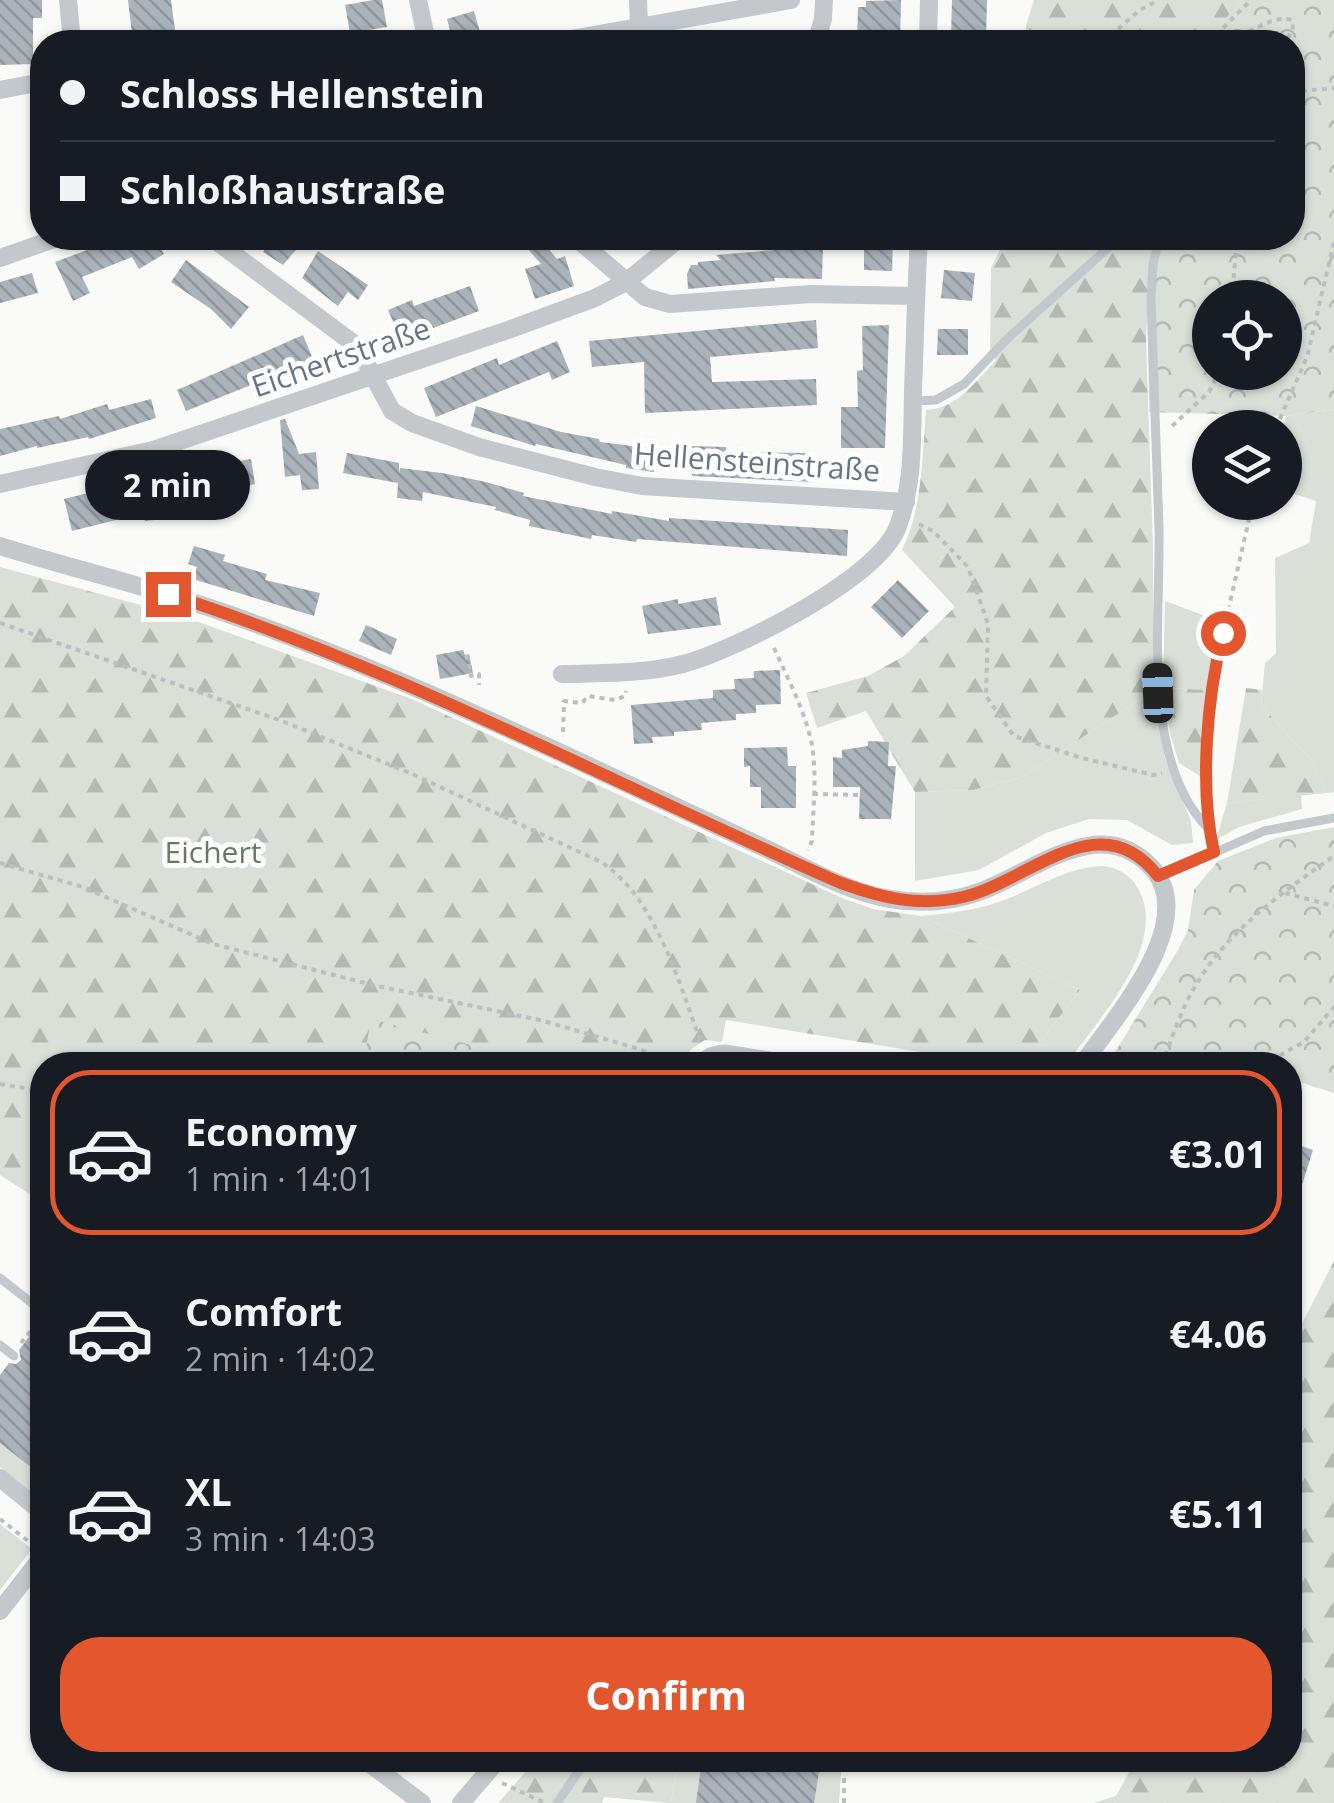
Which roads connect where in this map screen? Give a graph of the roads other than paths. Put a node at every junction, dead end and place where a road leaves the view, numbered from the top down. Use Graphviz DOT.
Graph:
graph roads {
  1 [pos="68,0"];
  2 [pos="418,0"];
  3 [pos="638,0"];
  4 [pos="791,0"];
  5 [pos="824,0"];
  6 [pos="929,0"];
  7 [pos="638,26"];
  8 [pos="71,30"];
  9 [pos="424,30"];
  10 [pos="617,30"];
  11 [pos="820,30"];
  12 [pos="928,30"];
  13 [pos="30,84"];
  14 [pos="0,90"];
  15 [pos="30,247"];
  16 [pos="228,250"];
  17 [pos="590,250"];
  18 [pos="665,250"];
  19 [pos="918,250"];
  20 [pos="1106,250"];
  21 [pos="1156,250"];
  22 [pos="0,258"];
  23 [pos="626,282"];
  24 [pos="916,296"];
  25 [pos="374,377"];
  26 [pos="913,401"];
  27 [pos="0,484"];
  28 [pos="903,509"];
  29 [pos="0,546"];
  30 [pos="1223,633"];
  31 [pos="562,674"];
  32 [pos="1334,818"];
  33 [pos="1208,828"];
  34 [pos="1214,852"];
  35 [pos="1158,876"];
  36 [pos="720,1052"];
  37 [pos="745,1052"];
  38 [pos="1091,1052"];
  39 [pos="0,1278"];
  40 [pos="30,1302"];
  41 [pos="0,1345"];
  42 [pos="14,1356"];
  43 [pos="0,1478"];
  44 [pos="30,1502"];
  45 [pos="30,1571"];
  46 [pos="0,1611"];
  47 [pos="382,1772"];
  48 [pos="486,1772"];
  49 [pos="578,1772"];
  50 [pos="422,1803"];
  51 [pos="460,1803"];
  52 [pos="557,1803"];
  1 -- 8 [label="street"];
  2 -- 9 [label="street"];
  3 -- 7 [label="street"];
  4 -- 7 [label="street"];
  5 -- 11 [label="street"];
  6 -- 12 [label="street"];
  7 -- 10 [label="street"];
  13 -- 14 [label="street"];
  15 -- 22 [label="street"];
  16 -- 25 [label="street, Hellensteinstraße"];
  17 -- 23 [label="street"];
  18 -- 23 [label="street, Eichertstraße"];
  19 -- 24 [label="street"];
  20 -- 26 [label="lane"];
  21 -- 33 [label="lane"];
  23 -- 24 [label="street"];
  23 -- 25 [label="street, Eichertstraße"];
  24 -- 26 [label="street"];
  25 -- 27 [label="street, Eichertstraße"];
  25 -- 28 [label="street, Hellensteinstraße"];
  26 -- 28 [label="street"];
  28 -- 31 [label="street"];
  29 -- 35 [label="street"];
  30 -- 33 [label="lane"];
  32 -- 34 [label="lane"];
  33 -- 34 [label="lane"];
  34 -- 35 [label="lane"];
  35 -- 38 [label="street"];
  36 -- 37 [label="lane"];
  39 -- 40 [label="lane"];
  41 -- 42 [label="lane"];
  43 -- 44 [label="street"];
  45 -- 46 [label="street"];
  47 -- 50 [label="street"];
  48 -- 51 [label="street"];
  49 -- 52 [label="lane"];
}
